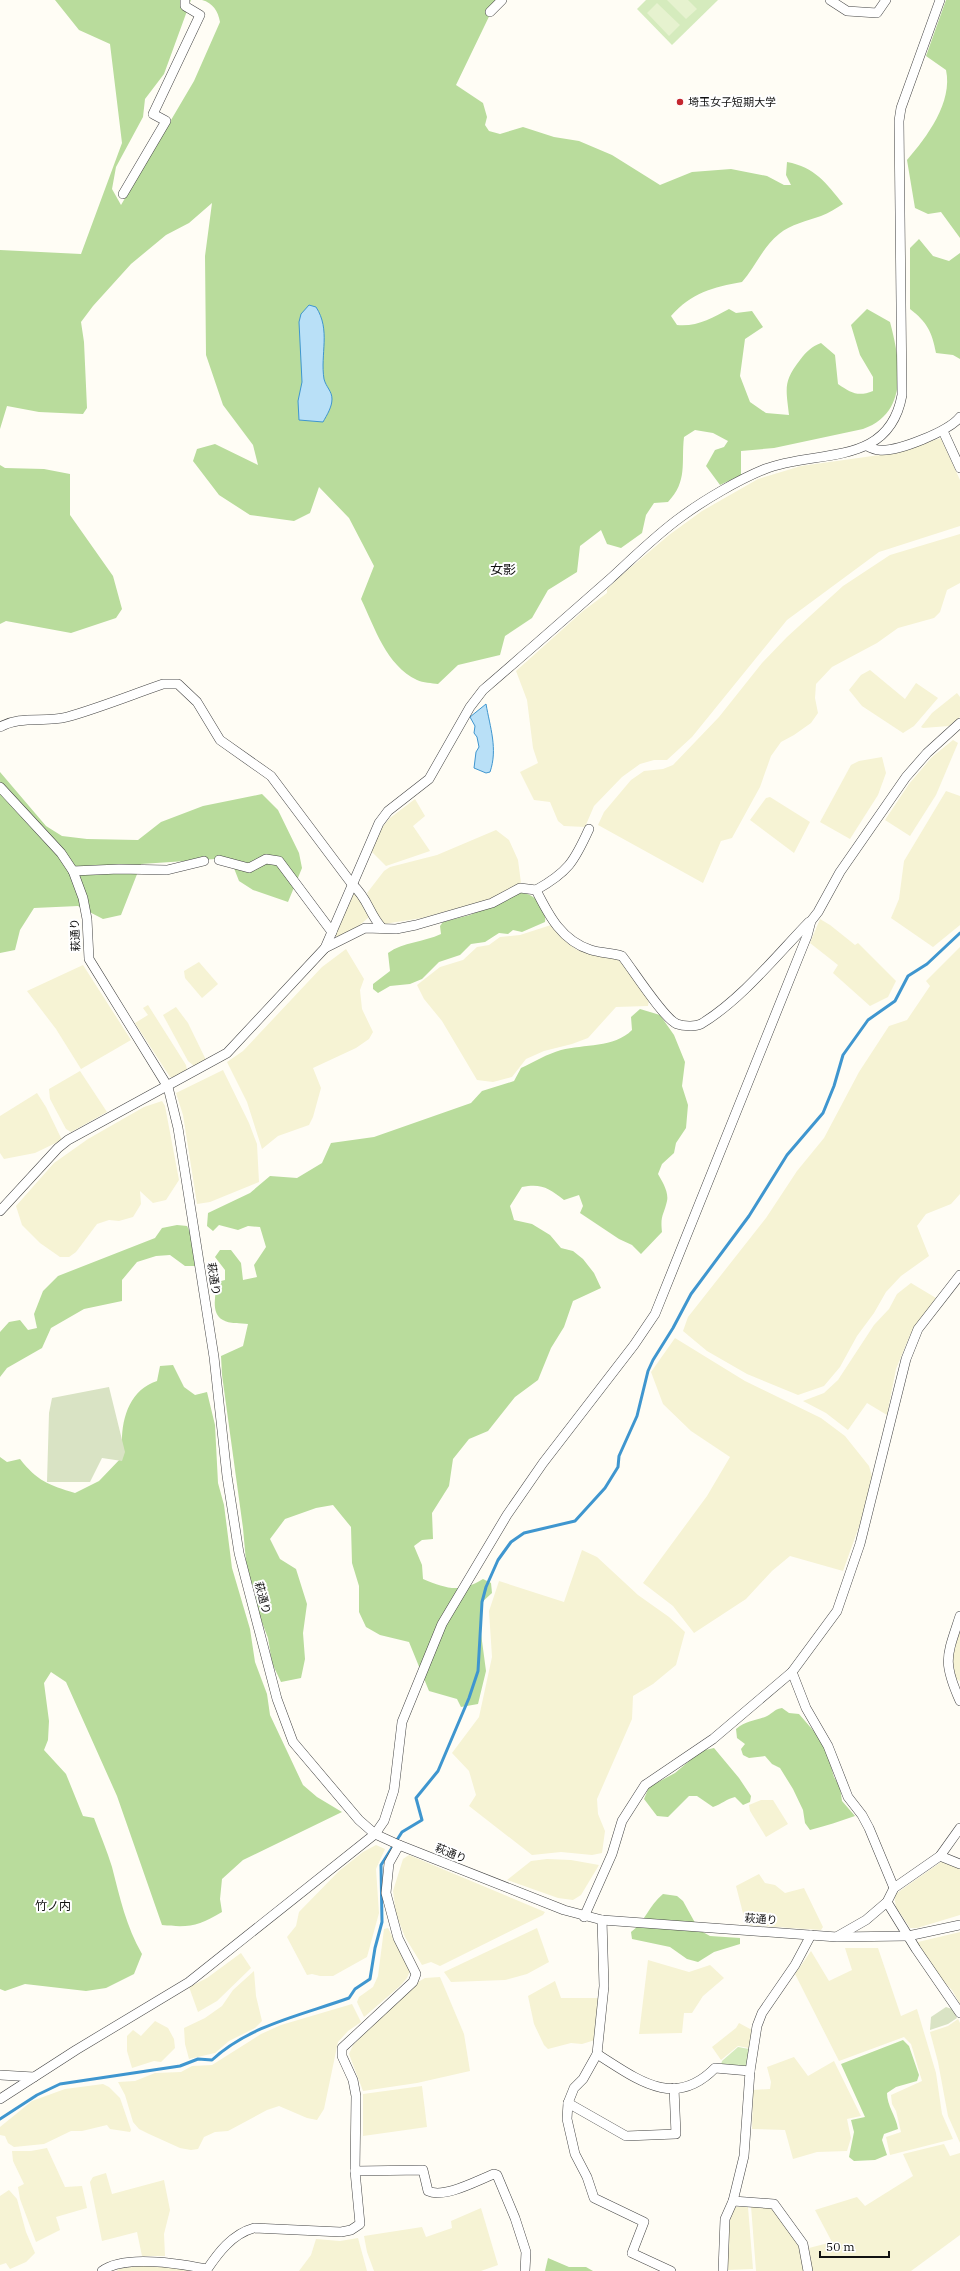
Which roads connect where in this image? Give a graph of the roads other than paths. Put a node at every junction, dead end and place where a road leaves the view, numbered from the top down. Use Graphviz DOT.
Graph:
graph roads {
  1 [pos="185,0"];
  2 [pos="502,0"];
  3 [pos="830,0"];
  4 [pos="886,0"];
  5 [pos="940,0"];
  6 [pos="490,12"];
  7 [pos="123,194"];
  8 [pos="960,417"];
  9 [pos="943,431"];
  10 [pos="867,446"];
  11 [pos="960,468"];
  12 [pos="960,723"];
  13 [pos="0,727"];
  14 [pos="0,787"];
  15 [pos="589,829"];
  16 [pos="219,860"];
  17 [pos="204,861"];
  18 [pos="73,871"];
  19 [pos="352,884"];
  20 [pos="536,890"];
  21 [pos="373,918"];
  22 [pos="811,921"];
  23 [pos="365,928"];
  24 [pos="382,928"];
  25 [pos="332,932"];
  26 [pos="325,948"];
  27 [pos="168,1087"];
  28 [pos="0,1211"];
  29 [pos="960,1278"];
  30 [pos="960,1616"];
  31 [pos="792,1672"];
  32 [pos="960,1701"];
  33 [pos="960,1828"];
  34 [pos="375,1834"];
  35 [pos="399,1845"];
  36 [pos="940,1856"];
  37 [pos="960,1864"];
  38 [pos="894,1888"];
  39 [pos="887,1902"];
  40 [pos="584,1917"];
  41 [pos="602,1920"];
  42 [pos="960,1925"];
  43 [pos="811,1935"];
  44 [pos="837,1936"];
  45 [pos="908,1936"];
  46 [pos="960,2013"];
  47 [pos="597,2054"];
  48 [pos="750,2071"];
  49 [pos="0,2075"];
  50 [pos="34,2077"];
  51 [pos="674,2088"];
  52 [pos="0,2098"];
  53 [pos="568,2103"];
  54 [pos="355,2171"];
  55 [pos="733,2201"];
  56 [pos="206,2270"];
  57 [pos="102,2271"];
  58 [pos="525,2271"];
  59 [pos="671,2271"];
  60 [pos="723,2271"];
  61 [pos="808,2271"];
  1 -- 7 [label="street"];
  2 -- 6 [label="street"];
  3 -- 4 [label="street"];
  5 -- 10 [label="street"];
  8 -- 9 [label="street"];
  9 -- 10 [label="street"];
  9 -- 11 [label="street"];
  10 -- 19 [label="street"];
  12 -- 22 [label="street"];
  13 -- 19 [label="street"];
  14 -- 18 [label="street, 萩通り"];
  15 -- 20 [label="street"];
  16 -- 25 [label="street"];
  17 -- 18 [label="street"];
  18 -- 27 [label="street, 萩通り"];
  19 -- 21 [label="street"];
  19 -- 25 [label="street"];
  20 -- 22 [label="street"];
  20 -- 24 [label="street"];
  21 -- 23 [label="street"];
  21 -- 24 [label="street"];
  22 -- 34 [label="street"];
  23 -- 24 [label="street"];
  23 -- 26 [label="street"];
  25 -- 26 [label="street"];
  26 -- 27 [label="street"];
  27 -- 28 [label="street"];
  27 -- 34 [label="street, 萩通り"];
  29 -- 31 [label="street"];
  30 -- 32 [label="street"];
  31 -- 38 [label="street"];
  31 -- 40 [label="street"];
  33 -- 36 [label="street"];
  34 -- 35 [label="street, 萩通り"];
  34 -- 50 [label="street"];
  35 -- 40 [label="street, 萩通り"];
  35 -- 54 [label="street"];
  36 -- 37 [label="street"];
  36 -- 38 [label="street"];
  38 -- 39 [label="street"];
  39 -- 44 [label="street"];
  39 -- 45 [label="street"];
  40 -- 41 [label="street, 萩通り"];
  41 -- 43 [label="street, 萩通り"];
  41 -- 47 [label="street"];
  42 -- 45 [label="street, 萩通り"];
  43 -- 44 [label="street, 萩通り"];
  43 -- 48 [label="street"];
  44 -- 45 [label="street, 萩通り"];
  45 -- 46 [label="street"];
  47 -- 51 [label="street"];
  47 -- 53 [label="street"];
  48 -- 51 [label="street"];
  48 -- 55 [label="street"];
  49 -- 50 [label="street"];
  50 -- 52 [label="street"];
  51 -- 53 [label="street"];
  53 -- 59 [label="street"];
  54 -- 56 [label="street"];
  54 -- 58 [label="street"];
  55 -- 60 [label="street"];
  55 -- 61 [label="street"];
  56 -- 57 [label="street"];
}
